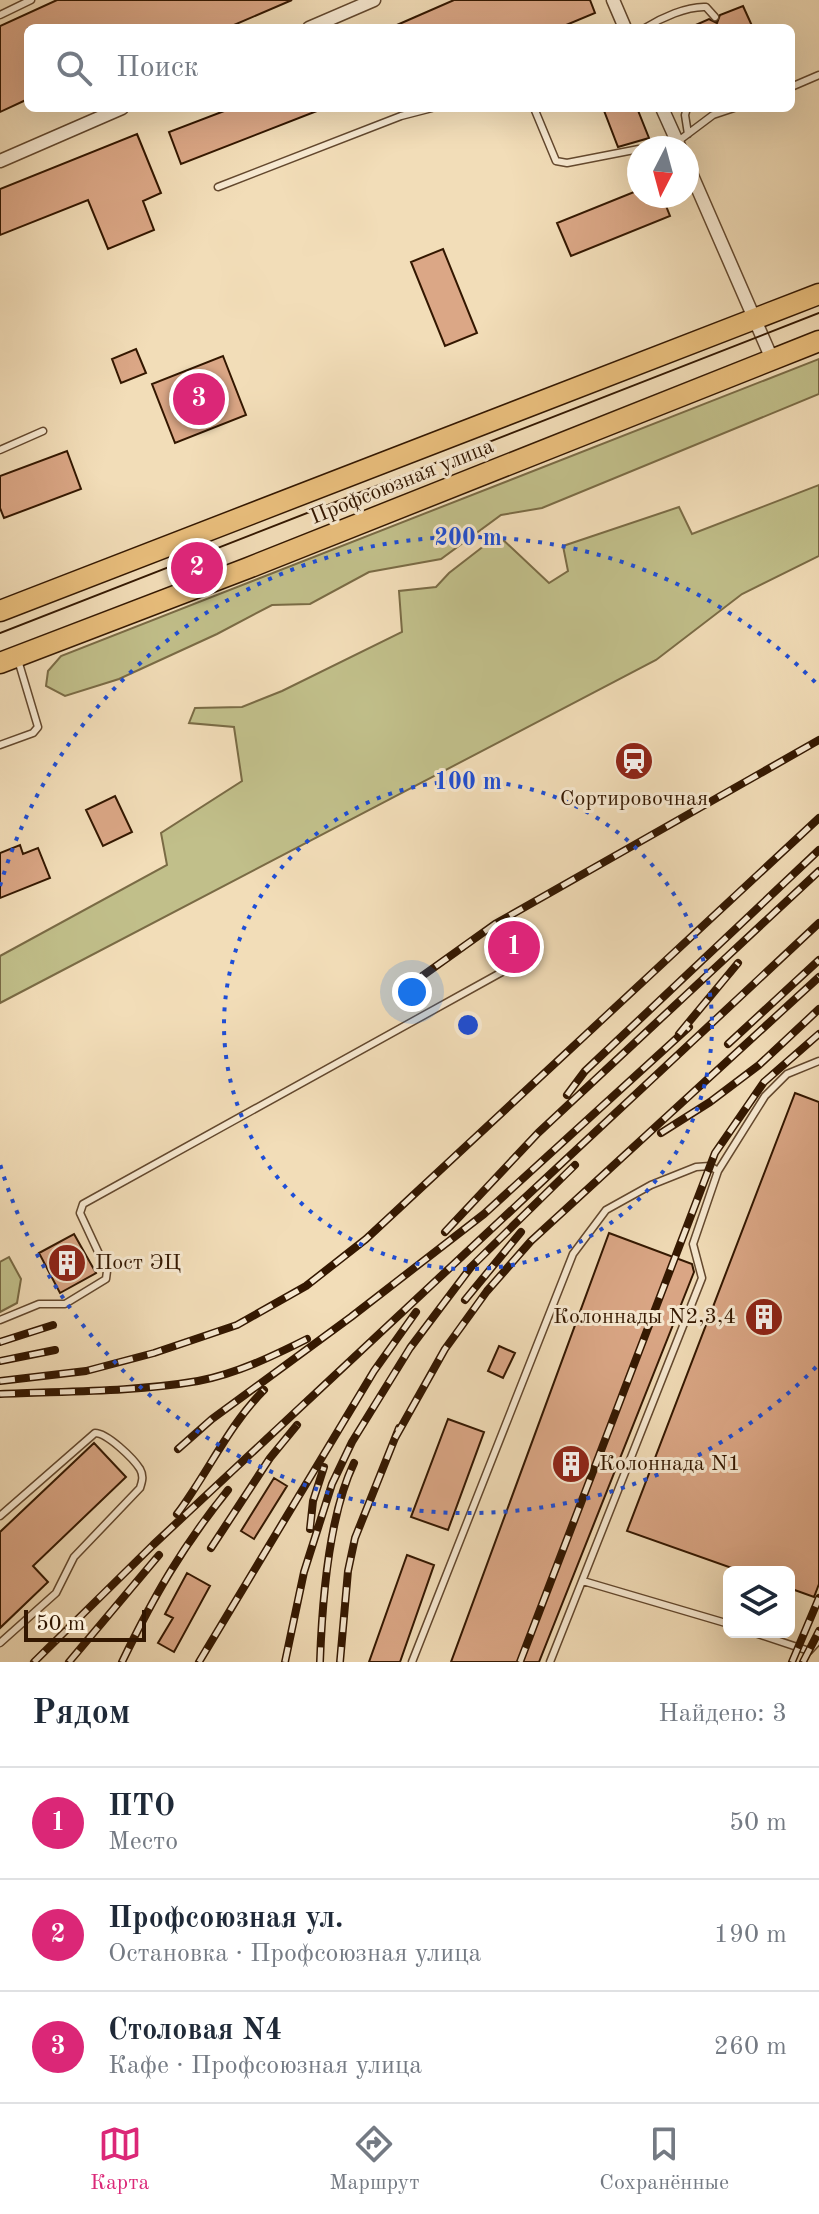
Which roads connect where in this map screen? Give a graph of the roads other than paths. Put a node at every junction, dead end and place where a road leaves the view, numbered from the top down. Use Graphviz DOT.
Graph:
graph roads {
  1 [pos="31,0"];
  2 [pos="374,0"];
  3 [pos="613,0"];
  4 [pos="0,15"];
  5 [pos="715,17"];
  6 [pos="318,24"];
  7 [pos="623,24"];
  8 [pos="651,24"];
  9 [pos="819,75"];
  10 [pos="795,85"];
  11 [pos="113,112"];
  12 [pos="416,112"];
  13 [pos="536,112"];
  14 [pos="664,112"];
  15 [pos="686,112"];
  16 [pos="722,112"];
  17 [pos="679,136"];
  18 [pos="683,136"];
  19 [pos="688,136"];
  20 [pos="627,151"];
  21 [pos="0,161"];
  22 [pos="218,187"];
  23 [pos="699,191"];
  24 [pos="819,294"];
  25 [pos="756,318"];
  26 [pos="819,341"];
  27 [pos="772,359"];
  28 [pos="43,431"];
  29 [pos="0,450"];
  30 [pos="0,611"];
  31 [pos="8,660"];
  32 [pos="0,745"];
  33 [pos="502,972"];
  34 [pos="819,1061"];
  35 [pos="718,1171"];
  36 [pos="0,1320"];
  37 [pos="0,1516"];
  38 [pos="583,1581"];
  39 [pos="723,1622"];
  40 [pos="770,1638"];
  41 [pos="819,1640"];
  42 [pos="0,1643"];
  43 [pos="412,1662"];
  44 [pos="550,1662"];
  1 -- 4 [label="lane"];
  2 -- 6 [label="street"];
  3 -- 7 [label="street"];
  5 -- 8 [label="lane"];
  9 -- 10 [label="lane"];
  11 -- 21 [label="street"];
  12 -- 22 [label="lane"];
  13 -- 20 [label="lane"];
  14 -- 17 [label="street"];
  15 -- 18 [label="lane"];
  16 -- 19 [label="lane"];
  23 -- 25 [label="street"];
  24 -- 25 [label="main road, Профсоюзная улица"];
  25 -- 27 [label="street"];
  25 -- 30 [label="main road, Профсоюзная улица"];
  26 -- 27 [label="main road, Профсоюзная улица"];
  27 -- 31 [label="main road, Профсоюзная улица"];
  28 -- 29 [label="lane"];
  31 -- 32 [label="lane"];
  33 -- 36 [label="lane"];
  34 -- 35 [label="lane"];
  35 -- 38 [label="lane"];
  35 -- 43 [label="lane"];
  37 -- 42 [label="lane"];
  38 -- 39 [label="lane"];
  38 -- 44 [label="lane"];
  40 -- 41 [label="lane"];
}
